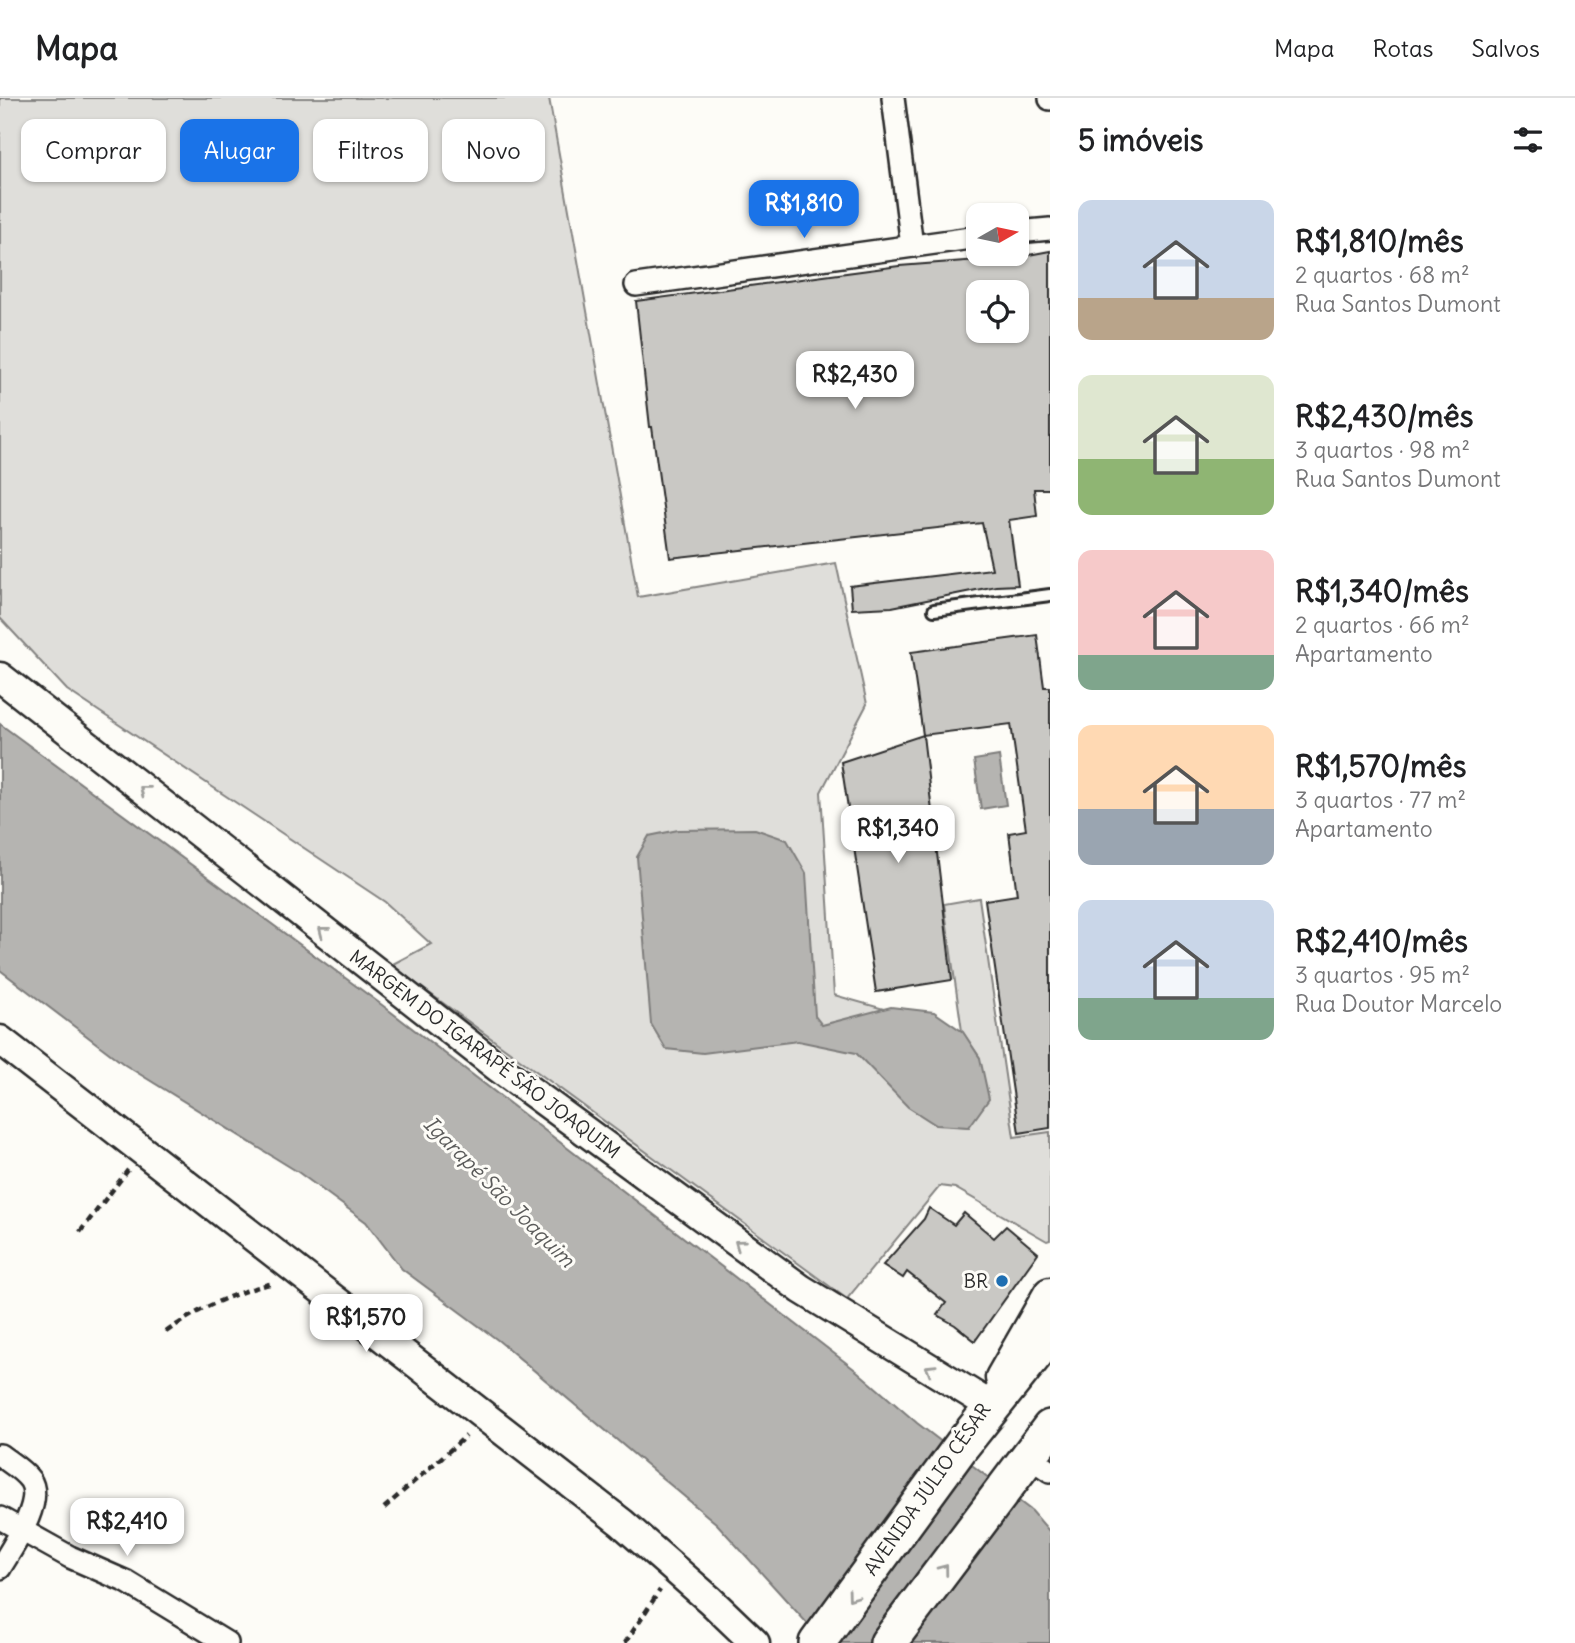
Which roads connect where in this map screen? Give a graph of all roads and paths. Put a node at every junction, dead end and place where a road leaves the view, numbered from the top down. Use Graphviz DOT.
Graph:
graph roads {
  1 [pos="893,98"];
  2 [pos="1050,229"];
  3 [pos="1029,231"];
  4 [pos="966,239"];
  5 [pos="912,246"];
  6 [pos="636,285"];
  7 [pos="1050,595"];
  8 [pos="934,610"];
  9 [pos="0,677"];
  10 [pos="0,1040"];
  11 [pos="144,1150"];
  12 [pos="80,1232"];
  13 [pos="305,1275"];
  14 [pos="1050,1294"];
  15 [pos="166,1332"];
  16 [pos="1050,1335"];
  17 [pos="988,1404"];
  18 [pos="488,1417"];
  19 [pos="1050,1429"];
  20 [pos="956,1454"];
  21 [pos="0,1455"];
  22 [pos="1039,1464"];
  23 [pos="384,1508"];
  24 [pos="0,1518"];
  25 [pos="22,1531"];
  26 [pos="0,1568"];
  27 [pos="675,1569"];
  28 [pos="227,1643"];
  29 [pos="625,1643"];
  30 [pos="755,1643"];
  31 [pos="817,1643"];
  32 [pos="888,1643"];
  1 -- 5 [label="street"];
  2 -- 3 [label="street"];
  4 -- 5 [label="street"];
  5 -- 6 [label="street"];
  7 -- 8 [label="lane"];
  17 -- 9 [label="street, MARGEM DO IGARAPÉ SÃO JOAQUIM, one-way"];
  10 -- 11 [label="street"];
  11 -- 12 [label="path"];
  11 -- 13 [label="street"];
  13 -- 15 [label="path"];
  13 -- 18 [label="street"];
  14 -- 17 [label="main road, AVENIDA JÚLIO CÉSAR"];
  16 -- 20 [label="main road"];
  17 -- 20 [label="main road, AVENIDA JÚLIO CÉSAR"];
  18 -- 23 [label="path"];
  18 -- 27 [label="street"];
  19 -- 22 [label="main road"];
  20 -- 31 [label="main road, AVENIDA JÚLIO CÉSAR, one-way"];
  21 -- 25 [label="street"];
  32 -- 22 [label="main road, one-way"];
  24 -- 25 [label="street"];
  25 -- 26 [label="street"];
  25 -- 28 [label="street"];
  27 -- 29 [label="path"];
  27 -- 30 [label="street"];
}
